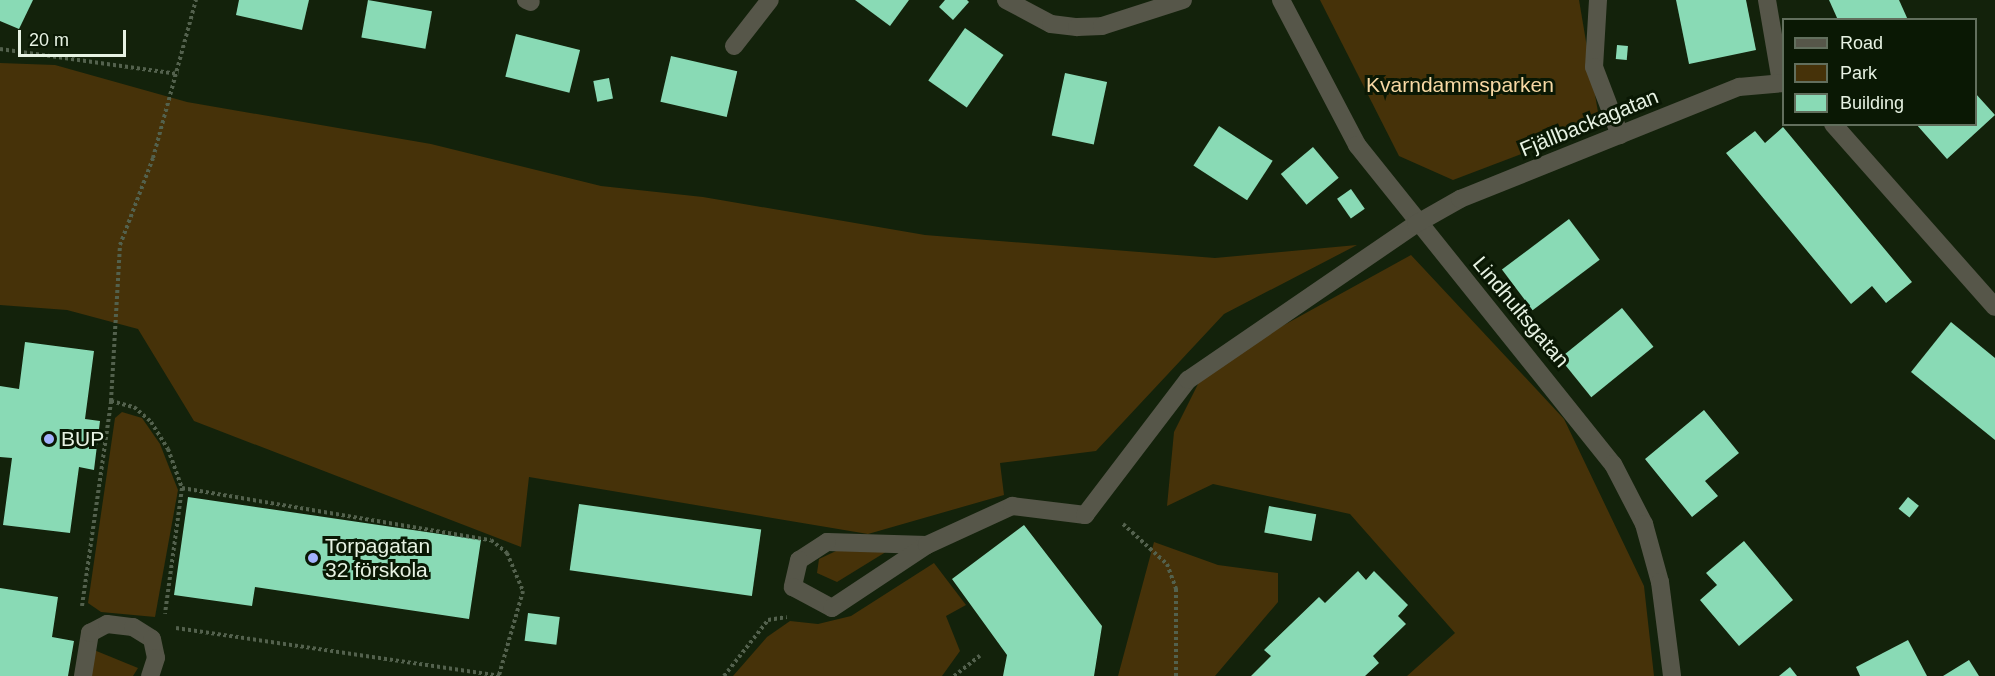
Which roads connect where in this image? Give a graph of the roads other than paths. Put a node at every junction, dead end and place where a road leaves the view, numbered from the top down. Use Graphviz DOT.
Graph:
graph roads {
  1 [pos="770,0"];
  2 [pos="1006,0"];
  3 [pos="1183,0"];
  4 [pos="1281,0"];
  5 [pos="1598,0"];
  6 [pos="1767,0"];
  7 [pos="734,46"];
  8 [pos="1782,82"];
  9 [pos="1835,126"];
  10 [pos="1620,135"];
  11 [pos="1416,224"];
  12 [pos="1995,307"];
  13 [pos="927,544"];
  14 [pos="83,676"];
  15 [pos="150,676"];
  16 [pos="1672,676"];
  1 -- 7 [label="street"];
  2 -- 3 [label="street"];
  4 -- 11 [label="street, Lindhultsgatan"];
  5 -- 10 [label="street"];
  6 -- 8 [label="street"];
  8 -- 10 [label="street, Fjällbackagatan"];
  9 -- 12 [label="street"];
  10 -- 11 [label="street, Fjällbackagatan"];
  11 -- 13 [label="street, Fjällbackagatan"];
  11 -- 16 [label="street, Lindhultsgatan"];
  13 -- 13 [label="street"];
  14 -- 15 [label="street"];
}
